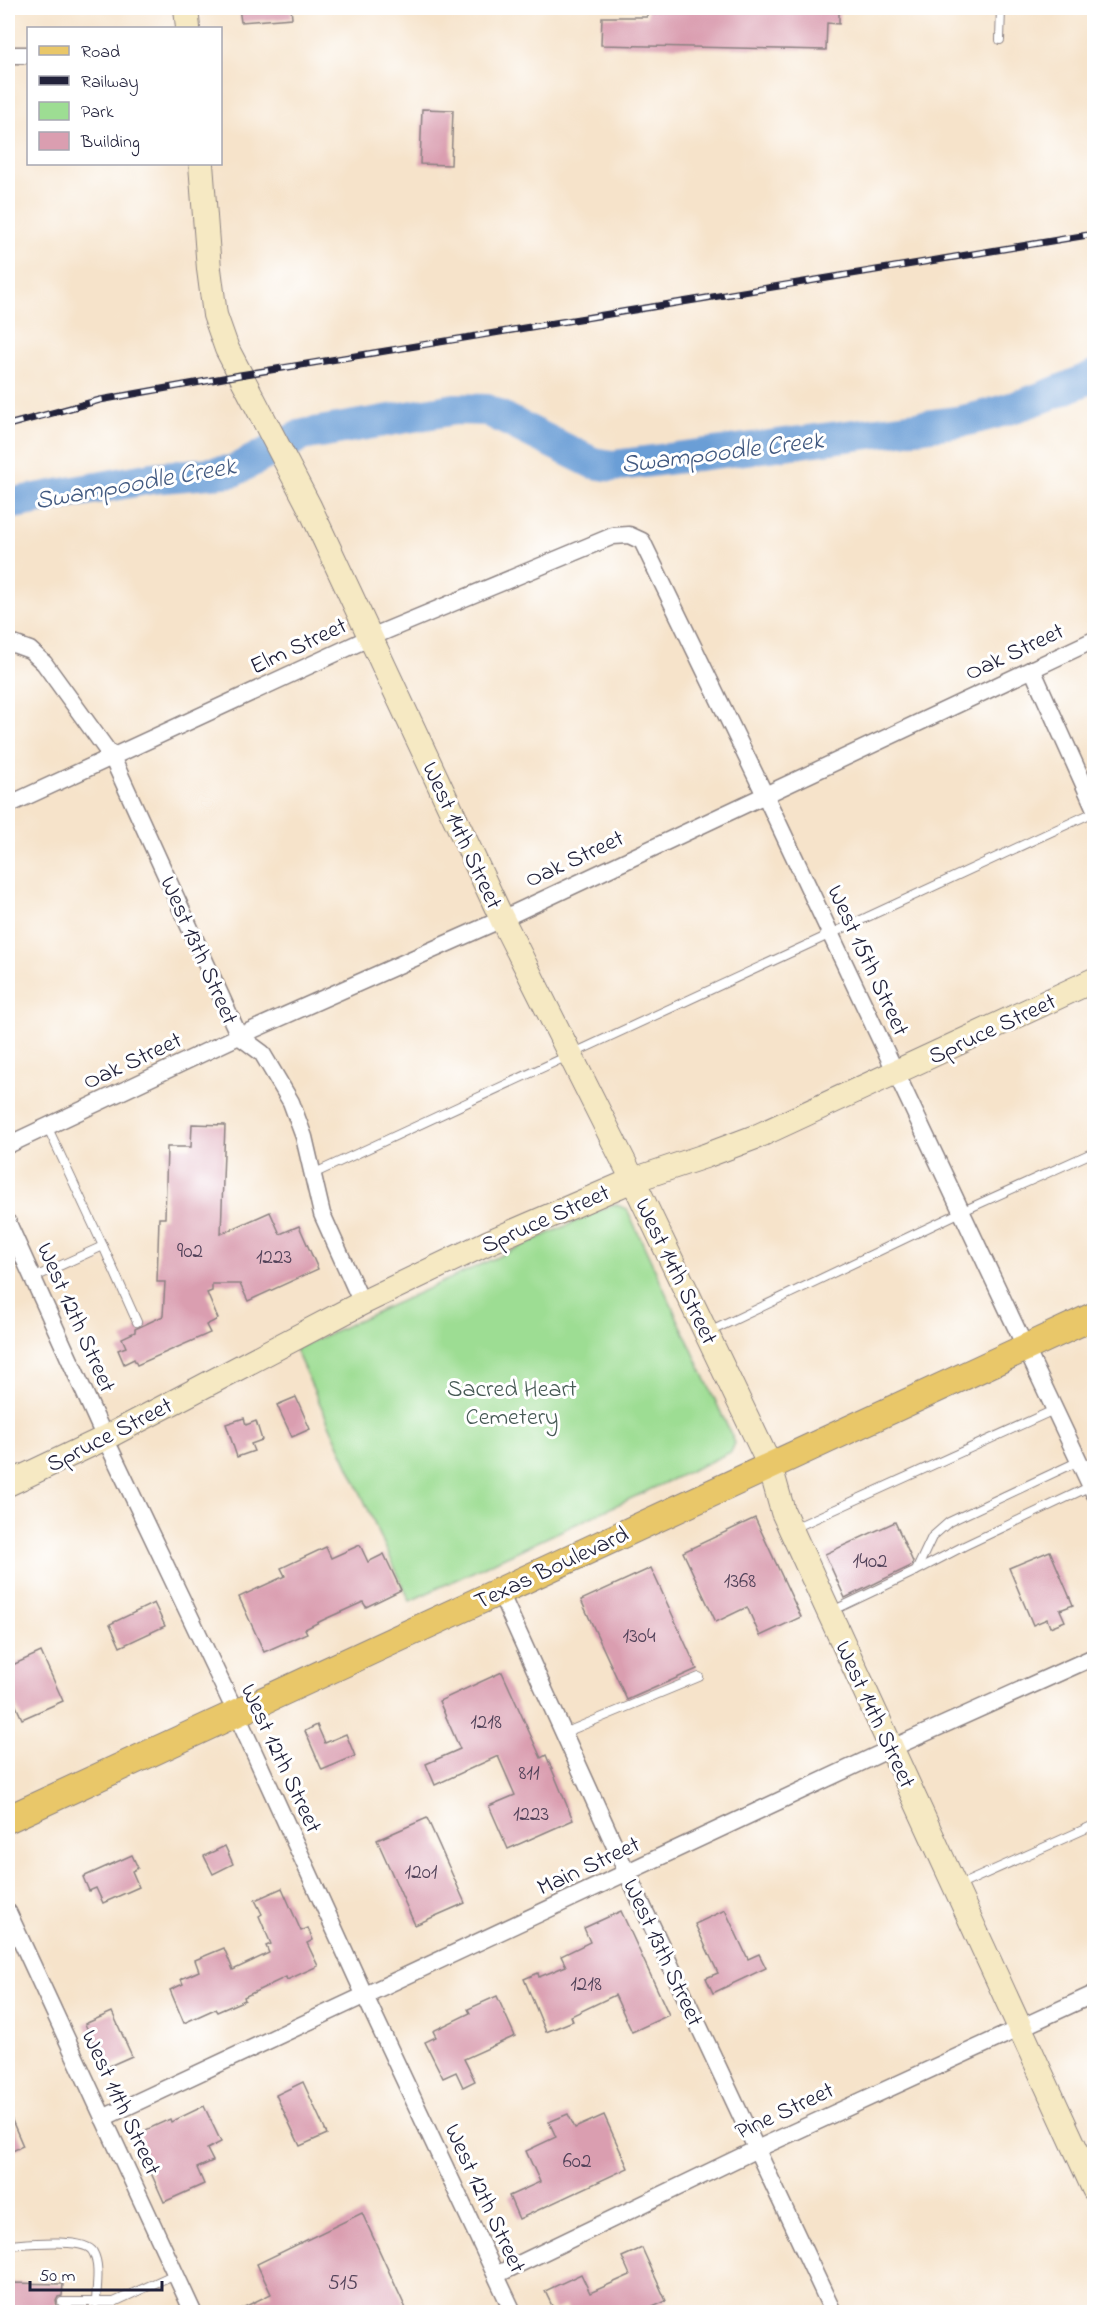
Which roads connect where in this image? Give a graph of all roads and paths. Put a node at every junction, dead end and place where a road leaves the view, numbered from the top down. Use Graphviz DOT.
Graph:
graph roads {
  1 [pos="186,8"];
  2 [pos="1001,8"];
  3 [pos="188,27"];
  4 [pos="1000,40"];
  5 [pos="8,54"];
  6 [pos="27,55"];
  7 [pos="201,165"];
  8 [pos="613,536"];
  9 [pos="371,638"];
  10 [pos="1095,640"];
  11 [pos="8,642"];
  12 [pos="1032,669"];
  13 [pos="112,757"];
  14 [pos="765,795"];
  15 [pos="8,806"];
  16 [pos="1095,810"];
  17 [pos="502,919"];
  18 [pos="831,934"];
  19 [pos="1095,980"];
  20 [pos="239,1036"];
  21 [pos="570,1054"];
  22 [pos="896,1072"];
  23 [pos="47,1126"];
  24 [pos="8,1145"];
  25 [pos="1095,1152"];
  26 [pos="313,1174"];
  27 [pos="633,1179"];
  28 [pos="963,1211"];
  29 [pos="8,1223"];
  30 [pos="103,1246"];
  31 [pos="33,1278"];
  32 [pos="362,1303"];
  33 [pos="1095,1316"];
  34 [pos="137,1322"];
  35 [pos="707,1333"];
  36 [pos="1027,1346"];
  37 [pos="1056,1409"];
  38 [pos="105,1438"];
  39 [pos="1080,1461"];
  40 [pos="770,1466"];
  41 [pos="8,1484"];
  42 [pos="1093,1489"];
  43 [pos="791,1529"];
  44 [pos="916,1571"];
  45 [pos="499,1590"];
  46 [pos="830,1612"];
  47 [pos="1095,1657"];
  48 [pos="699,1677"];
  49 [pos="236,1713"];
  50 [pos="564,1733"];
  51 [pos="892,1749"];
  52 [pos="8,1819"];
  53 [pos="1095,1825"];
  54 [pos="627,1873"];
  55 [pos="955,1887"];
  56 [pos="8,1912"];
  57 [pos="12,1934"];
  58 [pos="364,1994"];
  59 [pos="1095,1994"];
  60 [pos="1020,2029"];
  61 [pos="103,2118"];
  62 [pos="757,2149"];
  63 [pos="1089,2163"];
  64 [pos="1095,2189"];
  65 [pos="8,2245"];
  66 [pos="175,2274"];
  67 [pos="496,2275"];
  68 [pos="62,2302"];
  69 [pos="96,2303"];
  70 [pos="193,2313"];
  71 [pos="513,2313"];
  72 [pos="833,2313"];
  1 -- 3 [label="street"];
  2 -- 4 [label="lane"];
  5 -- 6 [label="street"];
  7 -- 9 [label="street, West 14th Street"];
  8 -- 9 [label="street, Elm Street"];
  8 -- 14 [label="street, West 15th Street"];
  9 -- 13 [label="street, Elm Street"];
  9 -- 17 [label="street, West 14th Street"];
  10 -- 12 [label="street, Oak Street"];
  11 -- 13 [label="street, West 13th Street"];
  12 -- 14 [label="street, Oak Street"];
  12 -- 16 [label="street"];
  13 -- 15 [label="street, Elm Street"];
  13 -- 20 [label="street, West 13th Street"];
  14 -- 17 [label="street, Oak Street"];
  14 -- 18 [label="street, West 15th Street"];
  16 -- 18 [label="lane"];
  17 -- 20 [label="street, Oak Street"];
  17 -- 21 [label="street, West 14th Street"];
  18 -- 21 [label="lane"];
  18 -- 22 [label="street, West 15th Street"];
  19 -- 22 [label="street, Spruce Street"];
  20 -- 23 [label="street, Oak Street"];
  20 -- 26 [label="street, West 13th Street"];
  21 -- 26 [label="lane"];
  21 -- 27 [label="street, West 14th Street"];
  22 -- 27 [label="street, Spruce Street"];
  22 -- 28 [label="street, West 15th Street"];
  23 -- 24 [label="street, Oak Street"];
  23 -- 30 [label="lane"];
  25 -- 28 [label="lane"];
  26 -- 32 [label="street, West 13th Street"];
  27 -- 32 [label="street, Spruce Street"];
  27 -- 35 [label="street, West 14th Street"];
  28 -- 35 [label="lane"];
  28 -- 36 [label="street, West 15th Street"];
  29 -- 31 [label="street, West 12th Street"];
  30 -- 31 [label="lane"];
  30 -- 34 [label="lane"];
  31 -- 38 [label="street, West 12th Street"];
  32 -- 38 [label="street, Spruce Street"];
  33 -- 36 [label="main road, Texas Boulevard"];
  35 -- 40 [label="street, West 14th Street"];
  36 -- 37 [label="street, West 15th Street"];
  36 -- 40 [label="main road, Texas Boulevard"];
  37 -- 39 [label="street, West 15th Street"];
  37 -- 43 [label="lane"];
  38 -- 41 [label="street, Spruce Street"];
  38 -- 49 [label="street, West 12th Street"];
  39 -- 42 [label="street, West 15th Street"];
  39 -- 44 [label="lane"];
  40 -- 43 [label="street, West 14th Street"];
  40 -- 45 [label="main road, Texas Boulevard"];
  42 -- 44 [label="lane"];
  43 -- 46 [label="street, West 14th Street"];
  44 -- 46 [label="lane"];
  45 -- 49 [label="main road, Texas Boulevard"];
  45 -- 50 [label="street, West 13th Street"];
  46 -- 51 [label="street, West 14th Street"];
  47 -- 51 [label="street, Main Street"];
  48 -- 50 [label="lane"];
  49 -- 52 [label="main road, Texas Boulevard"];
  49 -- 58 [label="street, West 12th Street"];
  50 -- 54 [label="street, West 13th Street"];
  51 -- 54 [label="street, Main Street"];
  51 -- 55 [label="street, West 14th Street"];
  53 -- 55 [label="lane"];
  54 -- 58 [label="street, Main Street"];
  54 -- 62 [label="street, West 13th Street"];
  55 -- 60 [label="street, West 14th Street"];
  56 -- 57 [label="street, West 11th Street"];
  57 -- 61 [label="street, West 11th Street"];
  58 -- 61 [label="street, Main Street"];
  58 -- 67 [label="street, West 12th Street"];
  59 -- 60 [label="street, Pine Street"];
  60 -- 62 [label="street, Pine Street"];
  60 -- 63 [label="street, West 14th Street"];
  61 -- 66 [label="street, West 11th Street"];
  62 -- 67 [label="street, Pine Street"];
  62 -- 72 [label="street, West 13th Street"];
  63 -- 64 [label="street, West 14th Street"];
  65 -- 69 [label="lane"];
  66 -- 69 [label="lane"];
  66 -- 70 [label="street, West 11th Street"];
  67 -- 71 [label="street, West 12th Street"];
  68 -- 69 [label="lane"];
}
